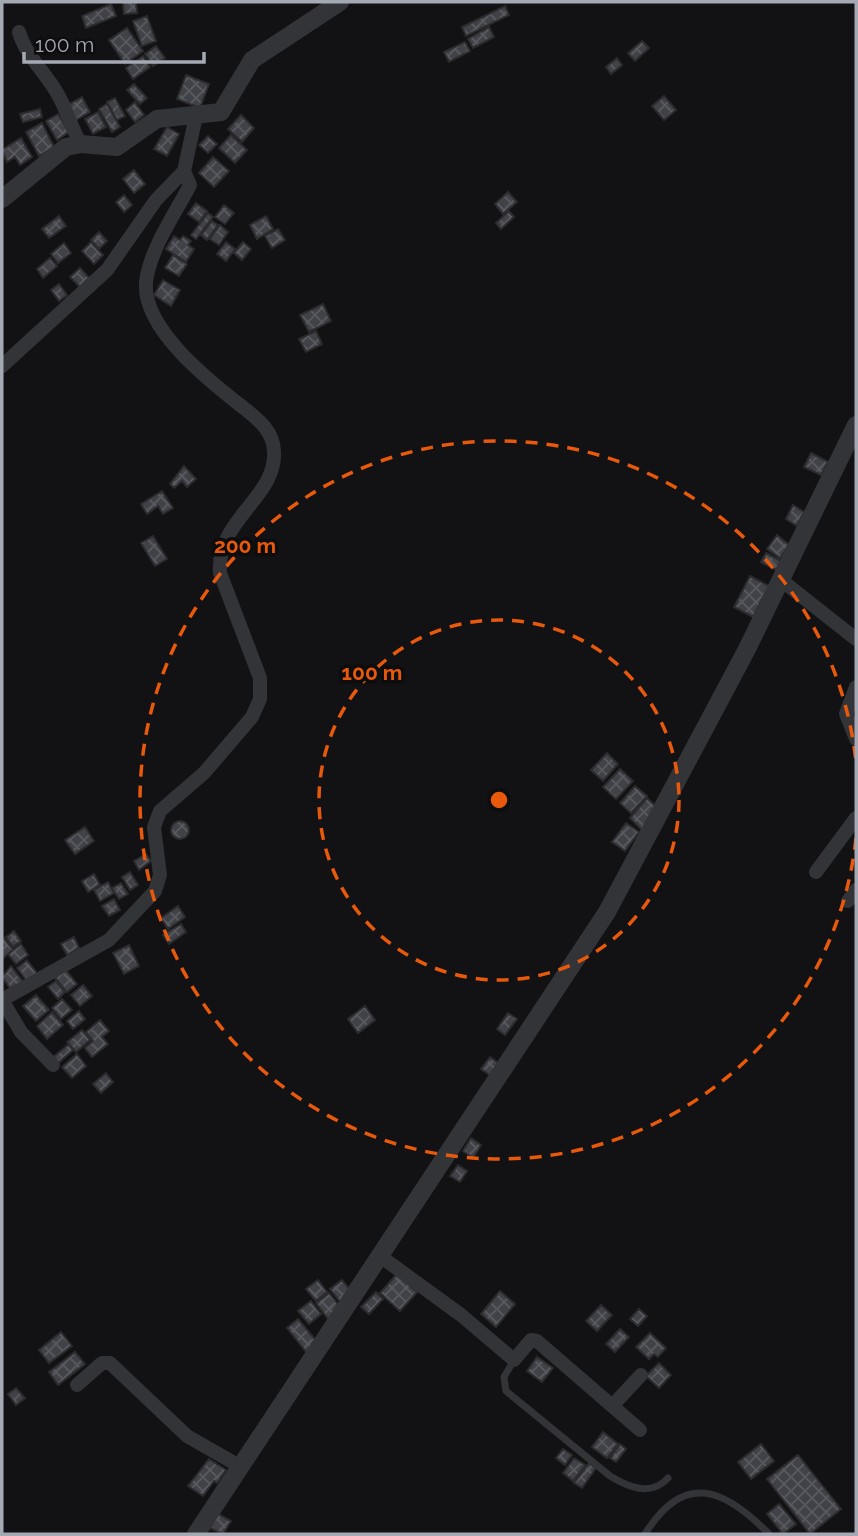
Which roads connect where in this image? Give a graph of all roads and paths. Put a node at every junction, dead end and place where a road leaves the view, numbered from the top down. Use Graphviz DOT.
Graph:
graph roads {
  1 [pos="340,2"];
  2 [pos="19,32"];
  3 [pos="196,116"];
  4 [pos="80,144"];
  5 [pos="184,172"];
  6 [pos="2,199"];
  7 [pos="2,366"];
  8 [pos="856,425"];
  9 [pos="781,580"];
  10 [pos="856,639"];
  11 [pos="856,687"];
  12 [pos="856,738"];
  13 [pos="856,818"];
  14 [pos="816,872"];
  15 [pos="2,1000"];
  16 [pos="53,1065"];
  17 [pos="380,1256"];
  18 [pos="514,1360"];
  19 [pos="641,1375"];
  20 [pos="77,1385"];
  21 [pos="612,1405"];
  22 [pos="640,1430"];
  23 [pos="241,1467"];
  24 [pos="667,1478"];
  25 [pos="196,1534"];
  26 [pos="645,1534"];
  27 [pos="769,1534"];
  1 -- 3 [label="street"];
  2 -- 4 [label="street"];
  3 -- 4 [label="street"];
  3 -- 5 [label="street"];
  4 -- 6 [label="street"];
  5 -- 7 [label="street"];
  5 -- 15 [label="street"];
  8 -- 9 [label="street"];
  9 -- 10 [label="street"];
  9 -- 17 [label="street"];
  11 -- 12 [label="street"];
  13 -- 14 [label="street"];
  15 -- 16 [label="street"];
  17 -- 18 [label="street"];
  17 -- 23 [label="street"];
  18 -- 21 [label="street"];
  18 -- 24 [label="lane"];
  19 -- 21 [label="street"];
  20 -- 23 [label="street"];
  21 -- 22 [label="street"];
  23 -- 25 [label="street"];
  26 -- 27 [label="lane"];
}
